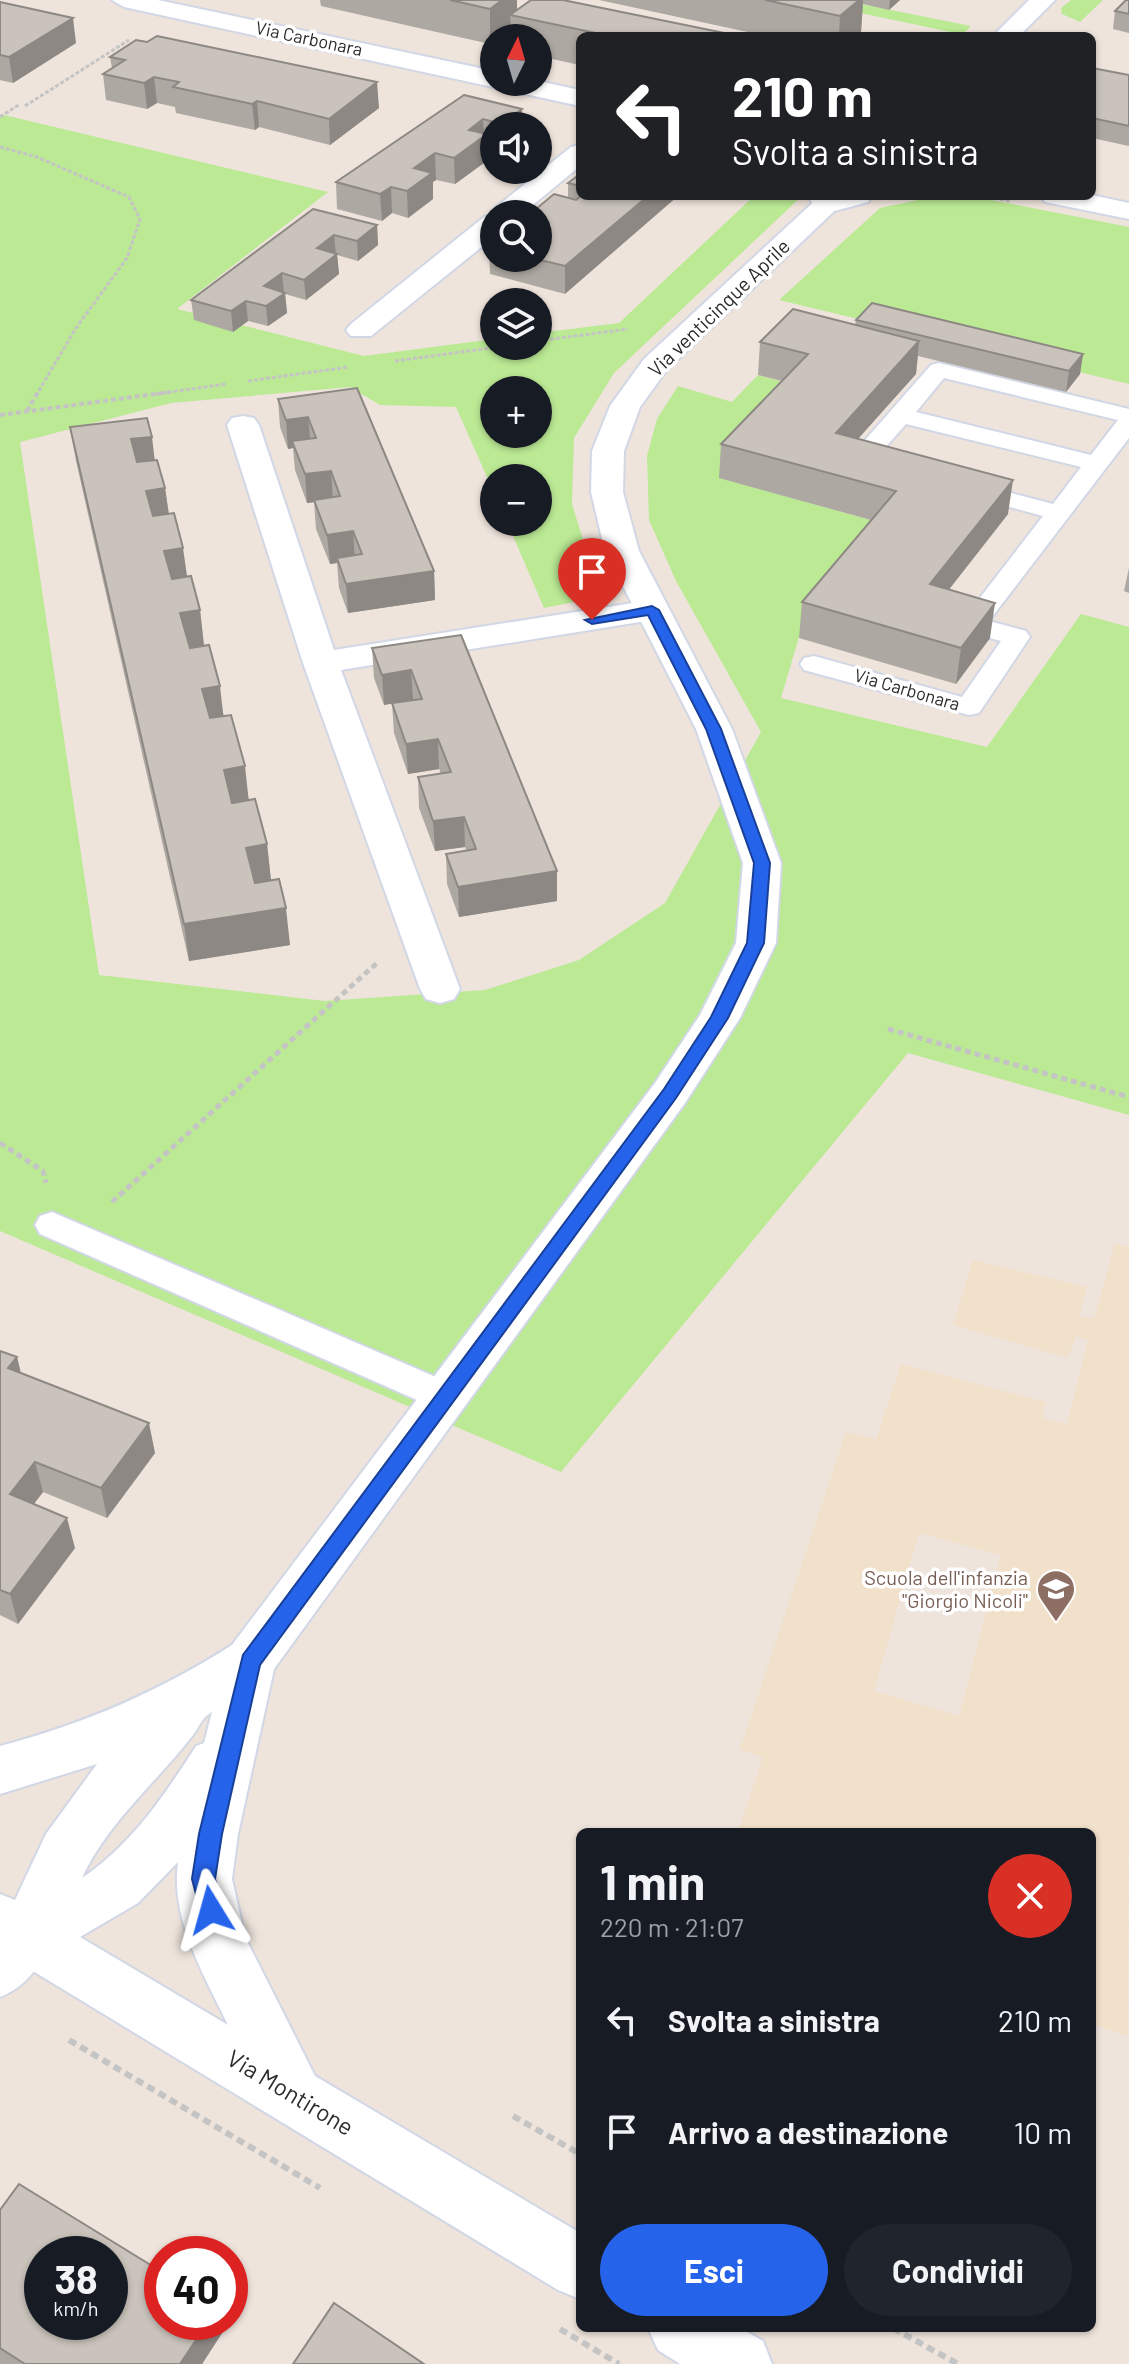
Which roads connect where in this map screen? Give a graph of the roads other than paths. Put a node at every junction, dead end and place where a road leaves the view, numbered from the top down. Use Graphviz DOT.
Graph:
graph roads {
  1 [pos="124,0"];
  2 [pos="1043,0"];
  3 [pos="1009,32"];
  4 [pos="480,76"];
  5 [pos="552,92"];
  6 [pos="576,97"];
  7 [pos="576,156"];
  8 [pos="522,200"];
  9 [pos="833,200"];
  10 [pos="1075,200"];
  11 [pos="1129,211"];
  12 [pos="480,234"];
  13 [pos="361,330"];
  14 [pos="910,363"];
  15 [pos="939,370"];
  16 [pos="901,415"];
  17 [pos="1129,419"];
  18 [pos="243,425"];
  19 [pos="1099,461"];
  20 [pos="907,472"];
  21 [pos="937,480"];
  22 [pos="1059,513"];
  23 [pos="652,610"];
  24 [pos="321,663"];
  25 [pos="814,664"];
  26 [pos="440,989"];
  27 [pos="65,1229"];
  28 [pos="446,1397"];
  29 [pos="213,1716"];
  30 [pos="0,1770"];
  31 [pos="9,1942"];
  32 [pos="294,2096"];
  33 [pos="576,2266"];
  34 [pos="687,2332"];
  35 [pos="740,2364"];
  1 -- 4 [label="street, Via Carbonara"];
  2 -- 3 [label="street"];
  5 -- 6 [label="street"];
  7 -- 8 [label="street"];
  9 -- 23 [label="street, Via venticinque Aprile"];
  10 -- 11 [label="street"];
  12 -- 13 [label="street"];
  14 -- 15 [label="lane, Via Carbonara"];
  15 -- 16 [label="lane"];
  15 -- 17 [label="lane, Via Carbonara"];
  16 -- 19 [label="lane"];
  16 -- 20 [label="lane"];
  17 -- 19 [label="lane, Via Carbonara"];
  18 -- 24 [label="street"];
  19 -- 22 [label="lane, Via Carbonara"];
  21 -- 22 [label="lane"];
  22 -- 25 [label="lane, Via Carbonara"];
  23 -- 24 [label="street"];
  23 -- 28 [label="street, Via venticinque Aprile"];
  24 -- 26 [label="street"];
  27 -- 28 [label="lane"];
  28 -- 29 [label="street, Via venticinque Aprile"];
  29 -- 30 [label="street"];
  29 -- 31 [label="street"];
  29 -- 31 [label="street, Via venticinque Aprile"];
  29 -- 32 [label="street, Via venticinque Aprile"];
  31 -- 32 [label="street, Via Montirone"];
  32 -- 33 [label="street, Via Montirone"];
  34 -- 35 [label="street"];
}
